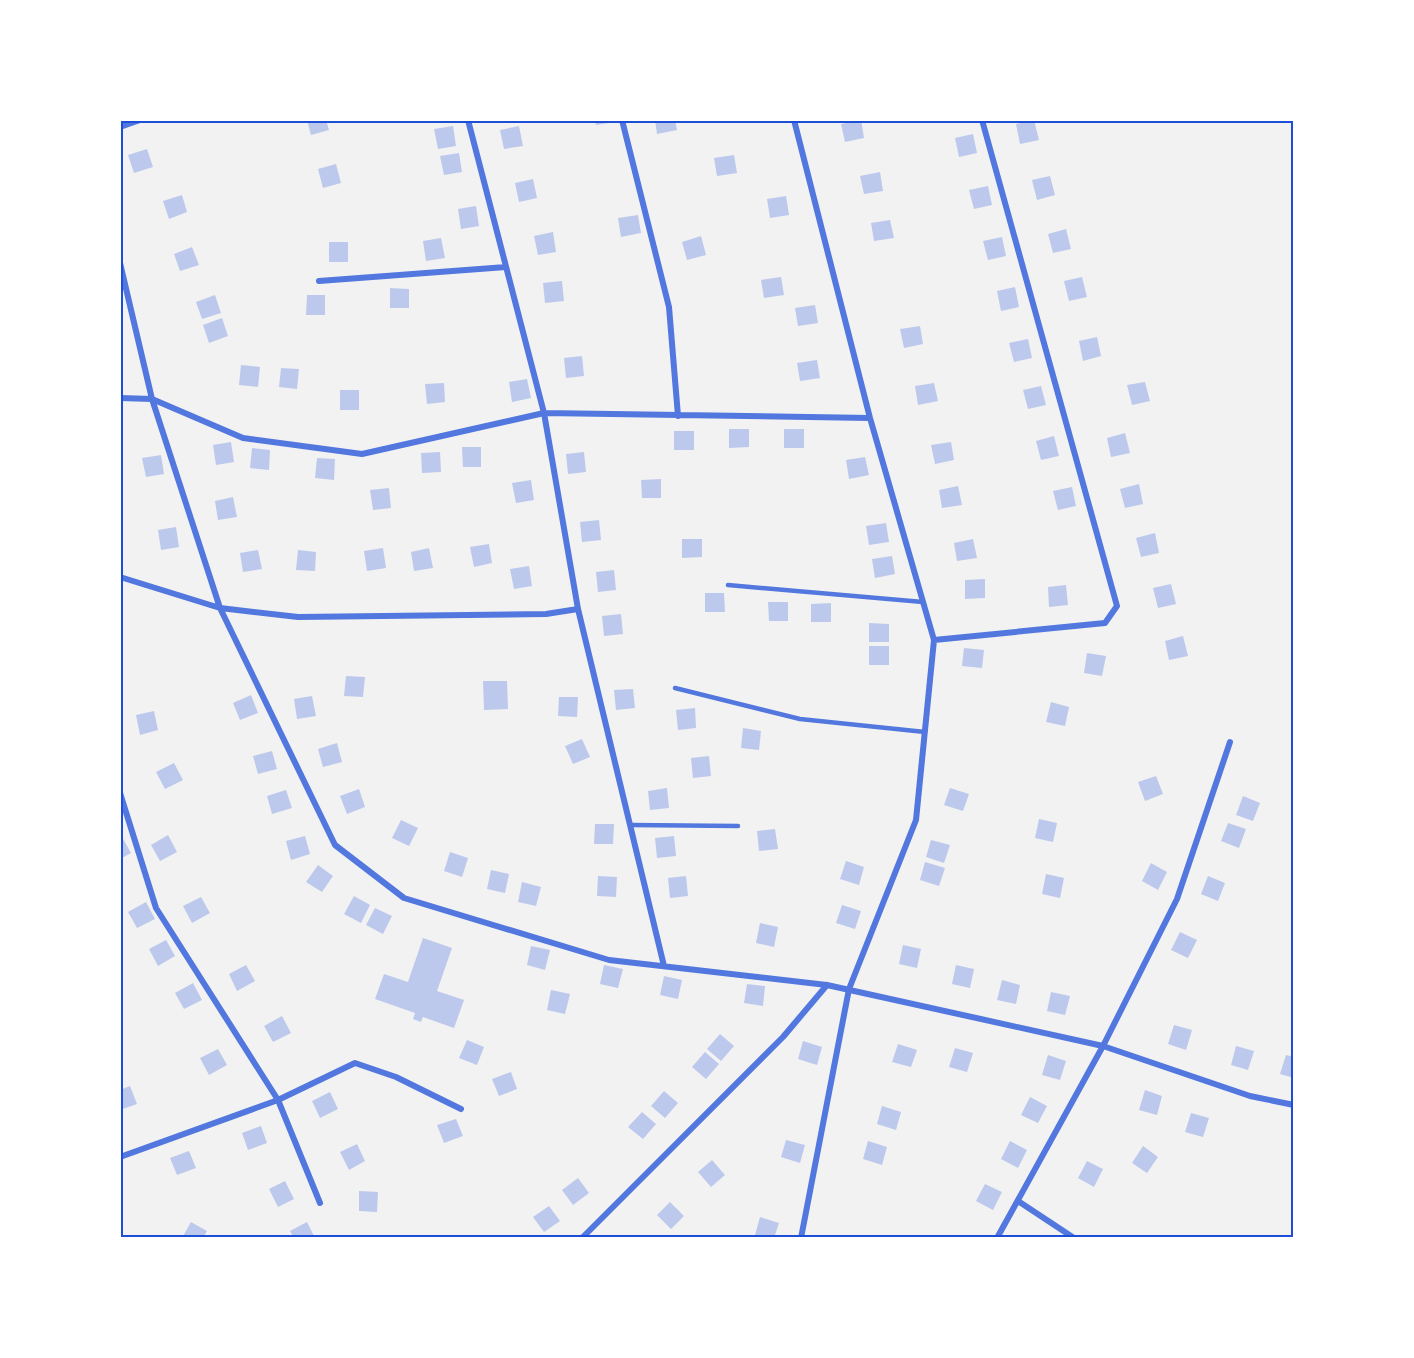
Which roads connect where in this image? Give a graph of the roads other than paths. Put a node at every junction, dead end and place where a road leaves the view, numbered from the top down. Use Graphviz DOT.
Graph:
graph roads {
  1 [pos="140,120"];
  2 [pos="468,120"];
  3 [pos="622,120"];
  4 [pos="794,120"];
  5 [pos="982,120"];
  6 [pos="120,127"];
  7 [pos="120,263"];
  8 [pos="506,267"];
  9 [pos="319,281"];
  10 [pos="120,398"];
  11 [pos="152,399"];
  12 [pos="544,413"];
  13 [pos="678,416"];
  14 [pos="870,418"];
  15 [pos="120,577"];
  16 [pos="728,585"];
  17 [pos="923,603"];
  18 [pos="220,608"];
  19 [pos="578,609"];
  20 [pos="934,640"];
  21 [pos="675,688"];
  22 [pos="925,732"];
  23 [pos="1230,742"];
  24 [pos="120,793"];
  25 [pos="630,825"];
  26 [pos="738,826"];
  27 [pos="664,966"];
  28 [pos="827,985"];
  29 [pos="849,989"];
  30 [pos="1103,1046"];
  31 [pos="278,1100"];
  32 [pos="1294,1105"];
  33 [pos="461,1109"];
  34 [pos="120,1157"];
  35 [pos="1018,1201"];
  36 [pos="320,1203"];
  37 [pos="582,1238"];
  38 [pos="801,1238"];
  39 [pos="997,1238"];
  40 [pos="1074,1238"];
  1 -- 6 [label="street"];
  2 -- 8 [label="street"];
  3 -- 13 [label="street"];
  4 -- 14 [label="street"];
  5 -- 20 [label="street"];
  7 -- 11 [label="street"];
  8 -- 9 [label="street"];
  8 -- 12 [label="street"];
  10 -- 11 [label="street"];
  11 -- 12 [label="street"];
  11 -- 18 [label="street"];
  12 -- 13 [label="street"];
  12 -- 19 [label="street"];
  13 -- 14 [label="street"];
  14 -- 17 [label="street"];
  15 -- 18 [label="street"];
  16 -- 17 [label="lane"];
  17 -- 20 [label="street"];
  18 -- 19 [label="street"];
  18 -- 27 [label="street"];
  19 -- 25 [label="street"];
  20 -- 22 [label="street"];
  21 -- 22 [label="lane"];
  22 -- 29 [label="street"];
  23 -- 30 [label="street"];
  24 -- 31 [label="street"];
  25 -- 26 [label="lane"];
  25 -- 27 [label="street"];
  27 -- 28 [label="street"];
  28 -- 29 [label="street"];
  28 -- 37 [label="street"];
  29 -- 30 [label="street"];
  29 -- 38 [label="street"];
  30 -- 32 [label="street"];
  30 -- 35 [label="street"];
  31 -- 33 [label="street"];
  31 -- 34 [label="street"];
  31 -- 36 [label="street"];
  35 -- 39 [label="street"];
  35 -- 40 [label="street"];
}
